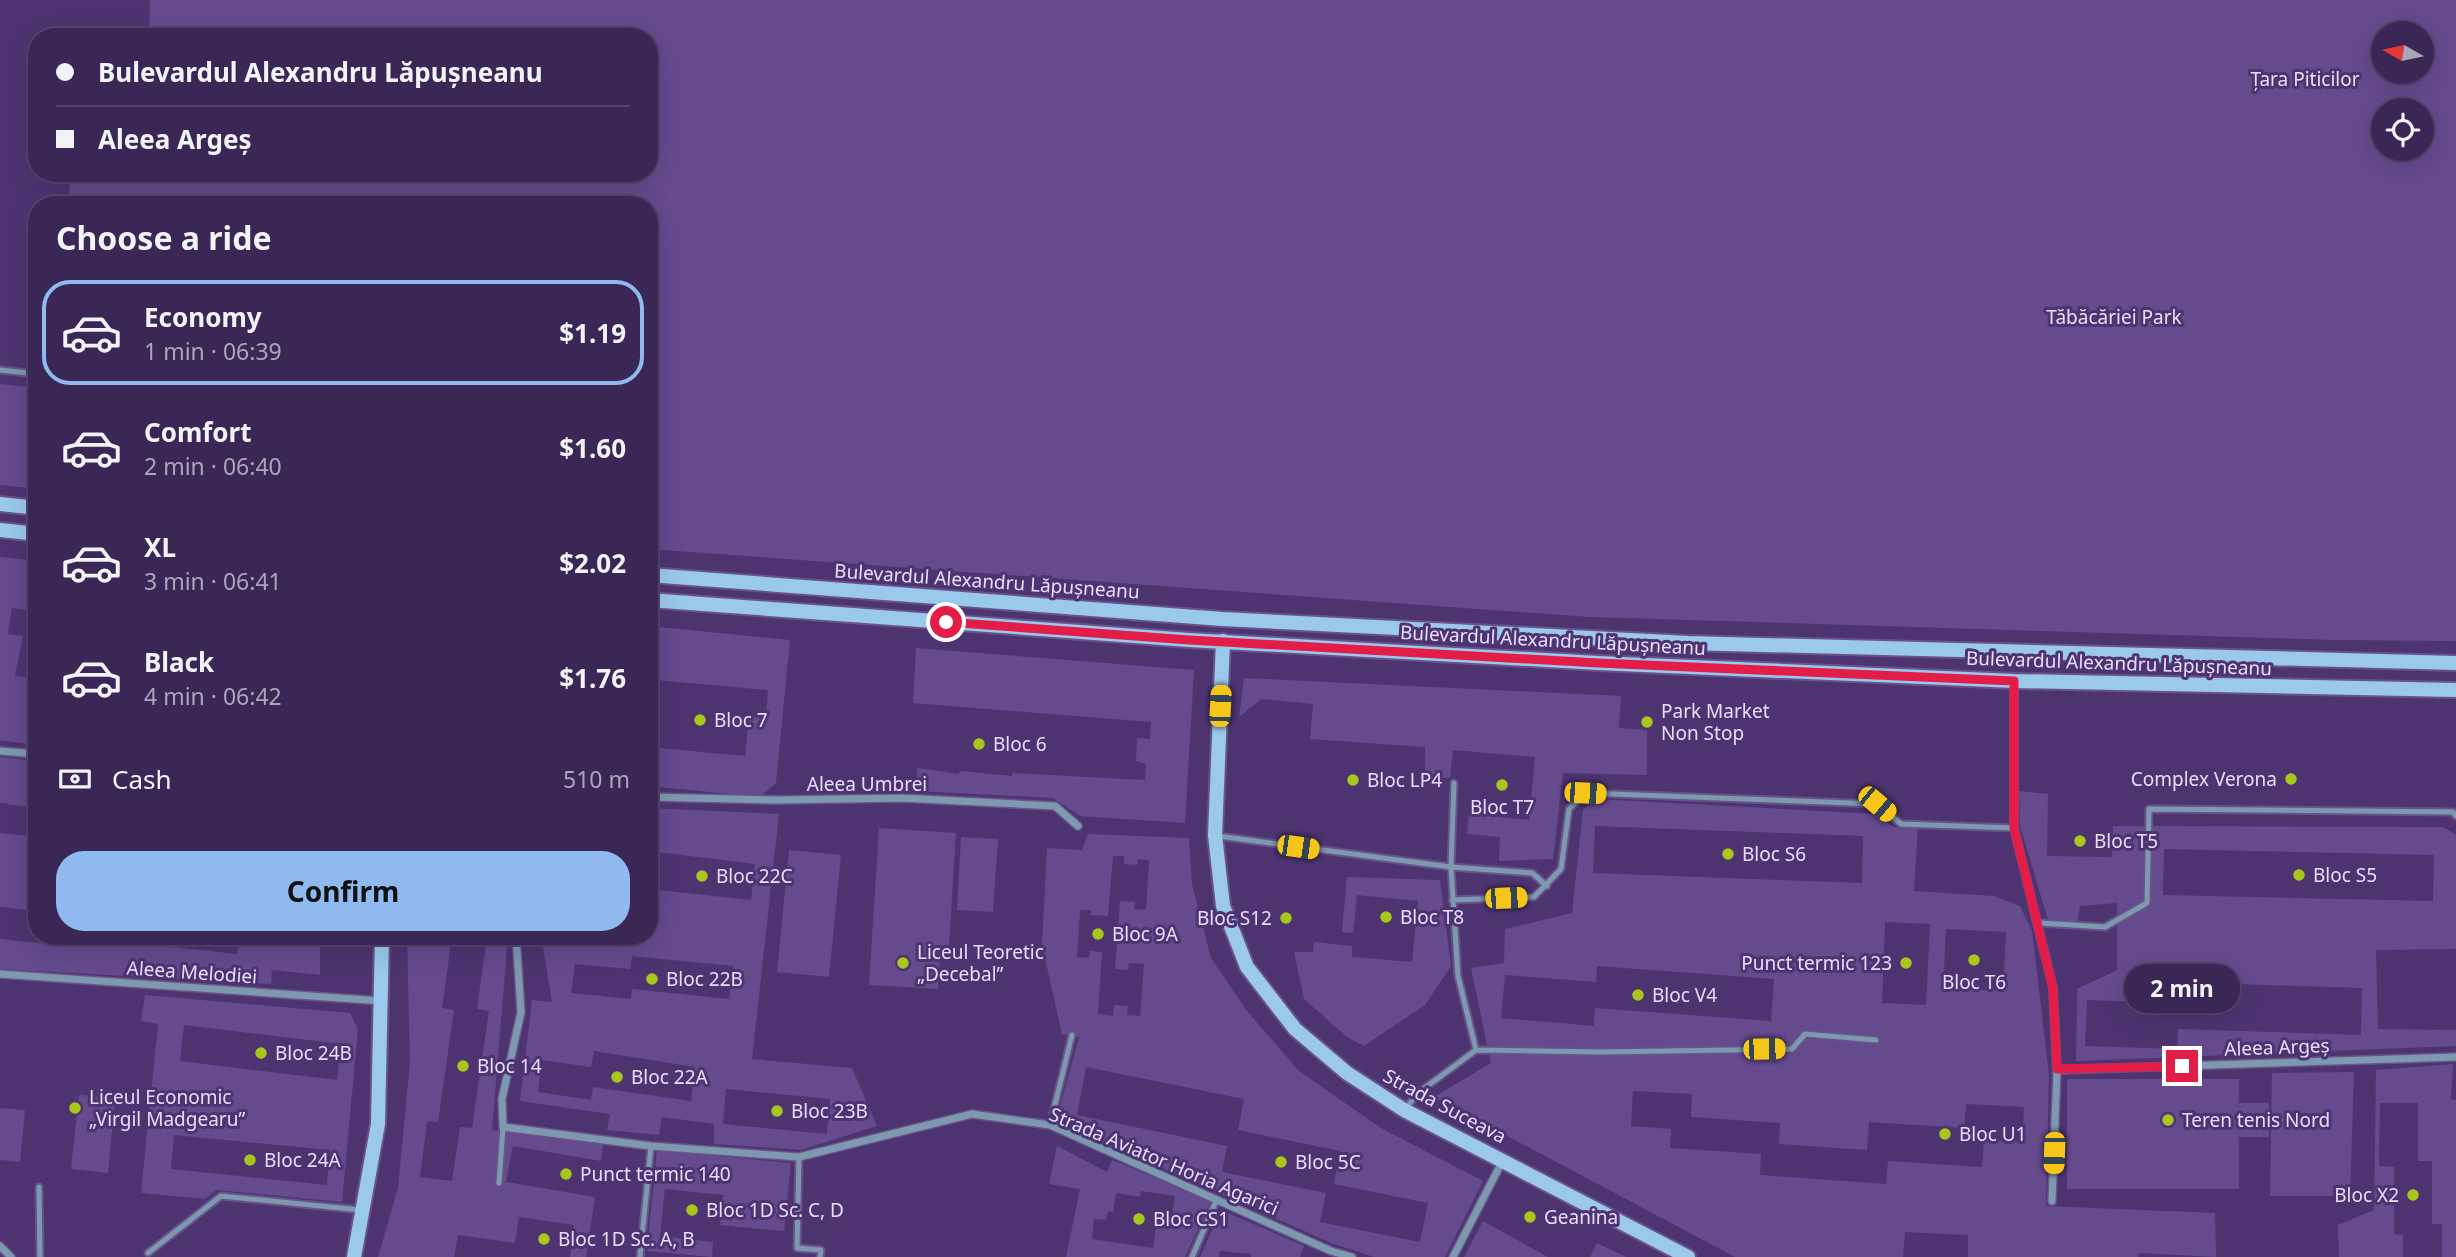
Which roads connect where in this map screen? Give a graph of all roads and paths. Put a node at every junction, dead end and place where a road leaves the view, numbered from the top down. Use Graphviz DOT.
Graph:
graph roads {
  1 [pos="0,370"];
  2 [pos="28,373"];
  3 [pos="0,504"];
  4 [pos="28,507"];
  5 [pos="0,530"];
  6 [pos="28,533"];
  7 [pos="658,576"];
  8 [pos="658,601"];
  9 [pos="1223,641"];
  10 [pos="2456,663"];
  11 [pos="2014,681"];
  12 [pos="2456,690"];
  13 [pos="0,751"];
  14 [pos="28,753"];
  15 [pos="1454,783"];
  16 [pos="658,797"];
  17 [pos="2456,816"];
  18 [pos="1078,827"];
  19 [pos="2014,828"];
  20 [pos="1215,835"];
  21 [pos="1451,867"];
  22 [pos="1547,886"];
  23 [pos="1452,900"];
  24 [pos="2040,923"];
  25 [pos="382,945"];
  26 [pos="517,945"];
  27 [pos="0,974"];
  28 [pos="383,1001"];
  29 [pos="1072,1035"];
  30 [pos="1877,1040"];
  31 [pos="1476,1050"];
  32 [pos="2456,1057"];
  33 [pos="2057,1069"];
  34 [pos="1404,1110"];
  35 [pos="1050,1125"];
  36 [pos="503,1127"];
  37 [pos="651,1146"];
  38 [pos="799,1157"];
  39 [pos="1503,1159"];
  40 [pos="499,1183"];
  41 [pos="39,1186"];
  42 [pos="1217,1199"];
  43 [pos="2052,1202"];
  44 [pos="364,1210"];
  45 [pos="0,1246"];
  46 [pos="148,1253"];
  47 [pos="11,1257"];
  48 [pos="40,1257"];
  49 [pos="354,1257"];
  50 [pos="640,1257"];
  51 [pos="820,1257"];
  52 [pos="1192,1257"];
  53 [pos="1352,1257"];
  54 [pos="1453,1257"];
  55 [pos="1688,1257"];
  1 -- 2 [label="lane"];
  3 -- 4 [label="main road"];
  5 -- 6 [label="main road"];
  7 -- 10 [label="main road, Bulevardul Alexandru Lăpușneanu"];
  8 -- 9 [label="main road, Bulevardul Alexandru Lăpușneanu"];
  9 -- 11 [label="main road, Bulevardul Alexandru Lăpușneanu"];
  9 -- 20 [label="main road, Strada Suceava"];
  11 -- 12 [label="main road, Bulevardul Alexandru Lăpușneanu"];
  11 -- 19 [label="street"];
  13 -- 14 [label="street"];
  15 -- 21 [label="lane"];
  16 -- 18 [label="street, Aleea Umbrei"];
  17 -- 24 [label="lane"];
  19 -- 22 [label="lane"];
  19 -- 24 [label="street"];
  20 -- 21 [label="lane"];
  20 -- 34 [label="main road, Strada Suceava"];
  21 -- 22 [label="lane"];
  21 -- 23 [label="lane"];
  22 -- 23 [label="lane"];
  23 -- 31 [label="lane"];
  24 -- 33 [label="street"];
  25 -- 28 [label="main road"];
  26 -- 36 [label="street"];
  27 -- 28 [label="street, Aleea Melodiei"];
  28 -- 44 [label="main road"];
  29 -- 35 [label="lane"];
  30 -- 31 [label="lane"];
  31 -- 34 [label="lane"];
  32 -- 33 [label="street, Aleea Argeș"];
  33 -- 43 [label="street"];
  34 -- 39 [label="main road, Strada Suceava"];
  35 -- 38 [label="street, Strada Aviator Horia Agarici"];
  35 -- 42 [label="street, Strada Aviator Horia Agarici"];
  36 -- 37 [label="street, Strada Aviator Horia Agarici"];
  36 -- 40 [label="lane"];
  37 -- 38 [label="street, Strada Aviator Horia Agarici"];
  37 -- 50 [label="lane"];
  38 -- 51 [label="lane"];
  39 -- 54 [label="street"];
  39 -- 55 [label="main road, Strada Suceava"];
  41 -- 48 [label="lane"];
  42 -- 52 [label="lane"];
  42 -- 53 [label="street, Strada Aviator Horia Agarici"];
  44 -- 46 [label="lane"];
  44 -- 49 [label="main road"];
  45 -- 47 [label="street"];
}
